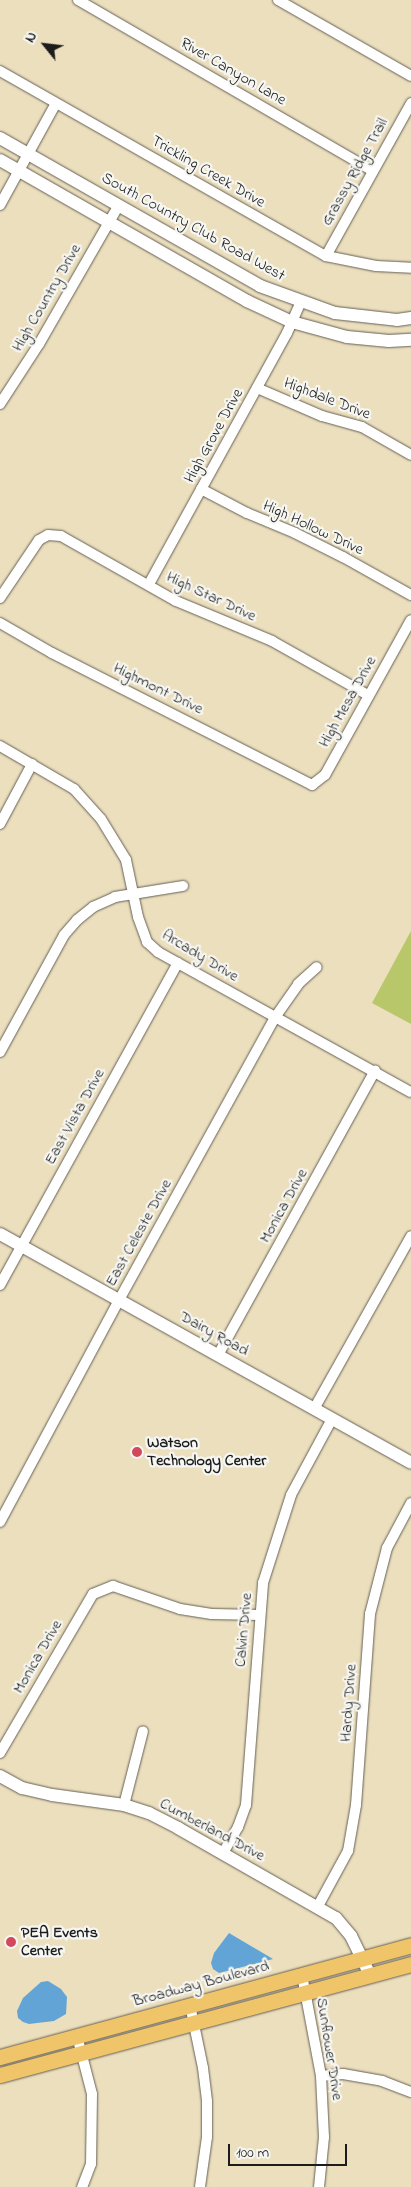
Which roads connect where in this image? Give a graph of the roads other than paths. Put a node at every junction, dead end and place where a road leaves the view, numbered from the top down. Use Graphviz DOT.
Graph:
graph roads {
  1 [pos="78,0"];
  2 [pos="278,0"];
  3 [pos="0,71"];
  4 [pos="411,76"];
  5 [pos="56,103"];
  6 [pos="411,103"];
  7 [pos="0,138"];
  8 [pos="29,155"];
  9 [pos="0,160"];
  10 [pos="20,170"];
  11 [pos="373,171"];
  12 [pos="0,205"];
  13 [pos="119,205"];
  14 [pos="109,222"];
  15 [pos="326,256"];
  16 [pos="411,268"];
  17 [pos="301,301"];
  18 [pos="411,318"];
  19 [pos="292,322"];
  20 [pos="411,340"];
  21 [pos="257,388"];
  22 [pos="0,404"];
  23 [pos="411,454"];
  24 [pos="201,489"];
  25 [pos="149,584"];
  26 [pos="411,595"];
  27 [pos="1,596"];
  28 [pos="411,620"];
  29 [pos="0,623"];
  30 [pos="368,695"];
  31 [pos="0,746"];
  32 [pos="32,764"];
  33 [pos="303,782"];
  34 [pos="0,824"];
  35 [pos="183,886"];
  36 [pos="133,894"];
  37 [pos="178,963"];
  38 [pos="317,967"];
  39 [pos="276,1016"];
  40 [pos="0,1052"];
  41 [pos="375,1071"];
  42 [pos="411,1092"];
  43 [pos="0,1234"];
  44 [pos="411,1236"];
  45 [pos="21,1245"];
  46 [pos="0,1285"];
  47 [pos="119,1300"];
  48 [pos="218,1355"];
  49 [pos="314,1409"];
  50 [pos="332,1419"];
  51 [pos="411,1463"];
  52 [pos="411,1503"];
  53 [pos="0,1522"];
  54 [pos="260,1616"];
  55 [pos="142,1731"];
  56 [pos="0,1753"];
  57 [pos="0,1776"];
  58 [pos="124,1805"];
  59 [pos="223,1853"];
  60 [pos="318,1906"];
  61 [pos="411,1945"];
  62 [pos="361,1958"];
  63 [pos="411,1964"];
  64 [pos="302,1975"];
  65 [pos="370,1975"];
  66 [pos="305,1993"];
  67 [pos="190,2005"];
  68 [pos="193,2023"];
  69 [pos="77,2036"];
  70 [pos="82,2053"];
  71 [pos="0,2057"];
  72 [pos="0,2075"];
  73 [pos="321,2076"];
  74 [pos="411,2092"];
  75 [pos="82,2187"];
  76 [pos="200,2187"];
  77 [pos="319,2187"];
  1 -- 11 [label="street, River Canyon Lane"];
  2 -- 4 [label="street"];
  3 -- 5 [label="street, Trickling Creek Drive"];
  5 -- 8 [label="street"];
  5 -- 15 [label="street, Trickling Creek Drive"];
  6 -- 11 [label="street, Grassy Ridge Trail"];
  7 -- 8 [label="street, South Country Club Road West"];
  8 -- 10 [label="street"];
  8 -- 13 [label="street, South Country Club Road West"];
  9 -- 10 [label="street"];
  10 -- 12 [label="street"];
  10 -- 14 [label="street"];
  11 -- 15 [label="street, Grassy Ridge Trail"];
  13 -- 14 [label="street, High Country Drive"];
  13 -- 17 [label="street, South Country Club Road West"];
  14 -- 19 [label="street"];
  14 -- 22 [label="street, High Country Drive"];
  15 -- 16 [label="street, Trickling Creek Drive"];
  17 -- 18 [label="street, South Country Club Road West"];
  17 -- 19 [label="street, High Grove Drive"];
  19 -- 20 [label="street"];
  19 -- 21 [label="street, High Grove Drive"];
  21 -- 23 [label="street, Highdale Drive"];
  21 -- 24 [label="street, High Grove Drive"];
  24 -- 25 [label="street, High Grove Drive"];
  24 -- 26 [label="street, High Hollow Drive"];
  25 -- 27 [label="street, High Star Drive"];
  25 -- 30 [label="street, High Star Drive"];
  28 -- 30 [label="street, High Mesa Drive"];
  29 -- 33 [label="street, Highmont Drive"];
  30 -- 33 [label="street, High Mesa Drive"];
  31 -- 32 [label="street, Arcady Drive"];
  32 -- 34 [label="street"];
  32 -- 36 [label="street, Arcady Drive"];
  35 -- 36 [label="street"];
  36 -- 37 [label="street, Arcady Drive"];
  36 -- 40 [label="street"];
  37 -- 39 [label="street, Arcady Drive"];
  37 -- 45 [label="street, East Vista Drive"];
  38 -- 39 [label="street, East Celeste Drive"];
  39 -- 41 [label="street, Arcady Drive"];
  39 -- 47 [label="street, East Celeste Drive"];
  41 -- 42 [label="street, Arcady Drive"];
  41 -- 48 [label="street, Monica Drive"];
  43 -- 45 [label="street, Dairy Road"];
  44 -- 49 [label="street"];
  45 -- 46 [label="street, East Vista Drive"];
  45 -- 47 [label="street, Dairy Road"];
  47 -- 48 [label="street, Dairy Road"];
  47 -- 53 [label="street, East Celeste Drive"];
  48 -- 49 [label="street, Dairy Road"];
  49 -- 50 [label="street, Dairy Road"];
  50 -- 51 [label="street, Dairy Road"];
  50 -- 54 [label="street, Calvin Drive"];
  52 -- 60 [label="street, Hardy Drive"];
  54 -- 56 [label="street, Monica Drive"];
  54 -- 59 [label="street, Calvin Drive"];
  55 -- 58 [label="street"];
  57 -- 58 [label="street, Cumberland Drive"];
  58 -- 59 [label="street, Cumberland Drive"];
  59 -- 60 [label="street, Cumberland Drive"];
  60 -- 62 [label="street, Cumberland Drive"];
  61 -- 62 [label="main road, Broadway Boulevard"];
  62 -- 64 [label="main road, Broadway Boulevard"];
  62 -- 65 [label="street, Cumberland Drive"];
  63 -- 65 [label="main road"];
  64 -- 66 [label="street, Sunflower Drive"];
  64 -- 67 [label="main road, Broadway Boulevard"];
  65 -- 66 [label="main road"];
  66 -- 68 [label="main road"];
  66 -- 73 [label="street, Sunflower Drive"];
  67 -- 68 [label="street"];
  67 -- 69 [label="main road, Broadway Boulevard"];
  68 -- 70 [label="main road"];
  68 -- 76 [label="street"];
  69 -- 70 [label="street"];
  69 -- 71 [label="main road, Broadway Boulevard"];
  70 -- 72 [label="main road"];
  70 -- 75 [label="street"];
  73 -- 74 [label="street"];
  73 -- 77 [label="street, Sunflower Drive"];
}
